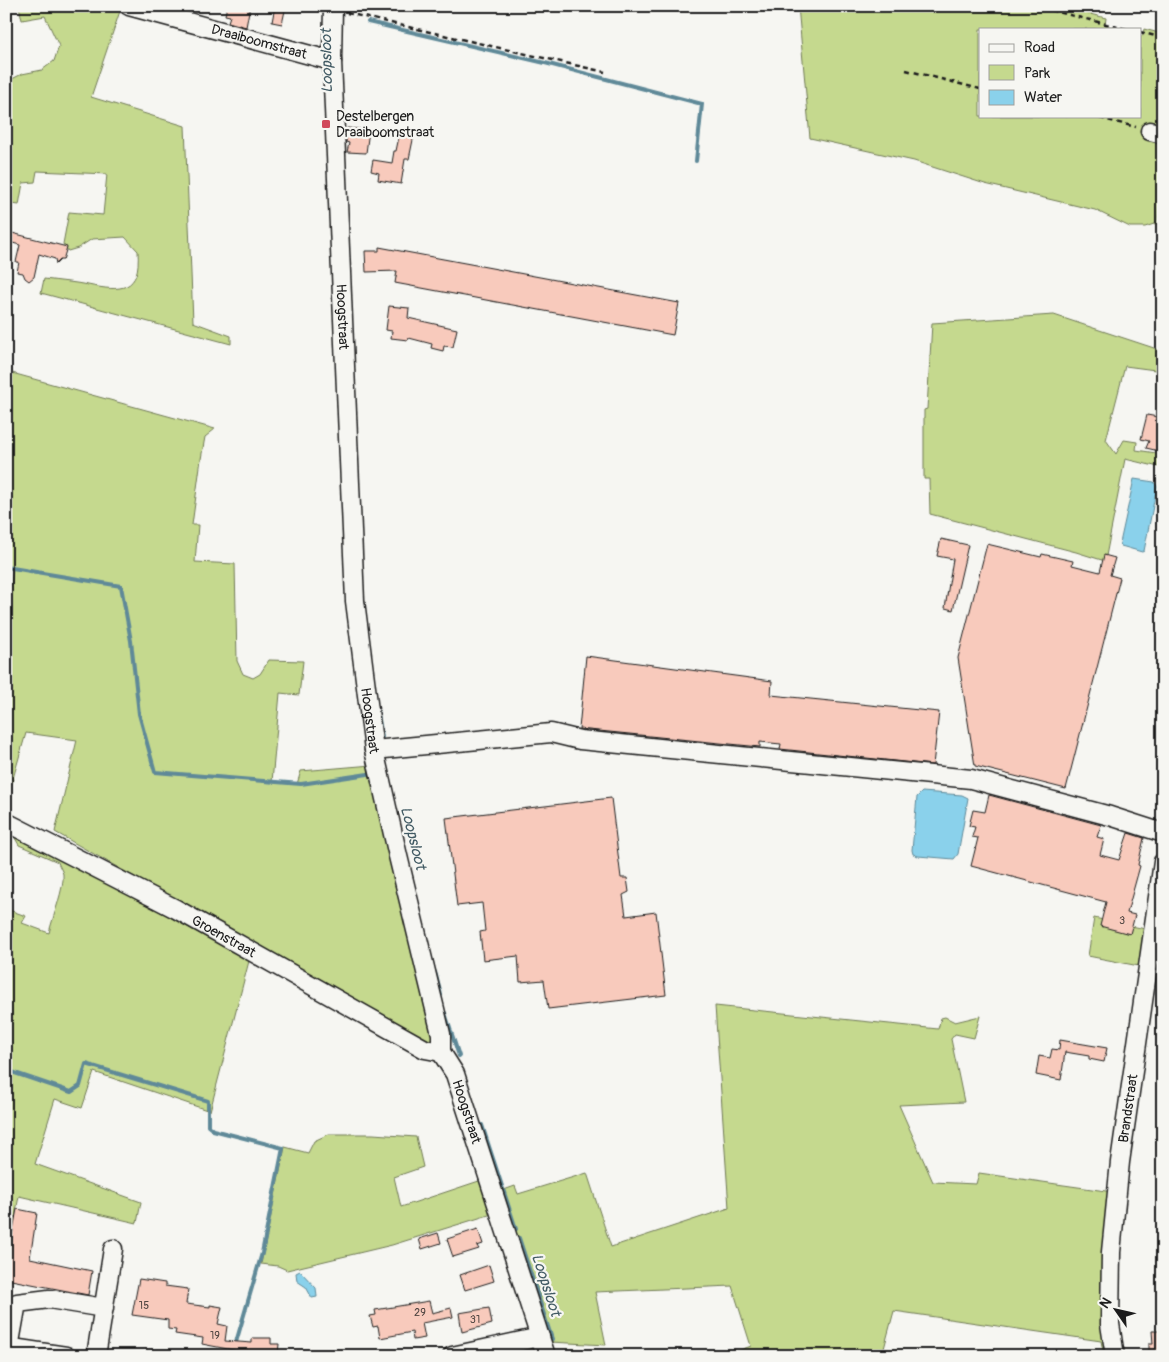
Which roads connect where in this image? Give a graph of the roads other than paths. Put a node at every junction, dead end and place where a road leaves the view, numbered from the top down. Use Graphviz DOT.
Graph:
graph roads {
  1 [pos="129,6"];
  2 [pos="333,8"];
  3 [pos="332,61"];
  4 [pos="374,750"];
  5 [pos="6,822"];
  6 [pos="1163,833"];
  7 [pos="1163,862"];
  8 [pos="441,1052"];
  9 [pos="113,1248"];
  10 [pos="104,1308"];
  11 [pos="540,1337"];
  12 [pos="8,1348"];
  13 [pos="66,1356"];
  14 [pos="96,1356"];
  15 [pos="452,1356"];
  16 [pos="546,1356"];
  17 [pos="1115,1356"];
  1 -- 3 [label="street, Draaiboomstraat"];
  2 -- 3 [label="street, Hoogstraat"];
  3 -- 4 [label="street, Hoogstraat"];
  4 -- 6 [label="street"];
  4 -- 8 [label="street, Hoogstraat"];
  5 -- 8 [label="street, Groenstraat"];
  7 -- 17 [label="street, Brandstraat"];
  8 -- 11 [label="street, Hoogstraat"];
  9 -- 10 [label="street"];
  10 -- 12 [label="street"];
  10 -- 14 [label="street"];
  11 -- 15 [label="street"];
  11 -- 16 [label="street, Hoogstraat"];
  12 -- 13 [label="street"];
}
